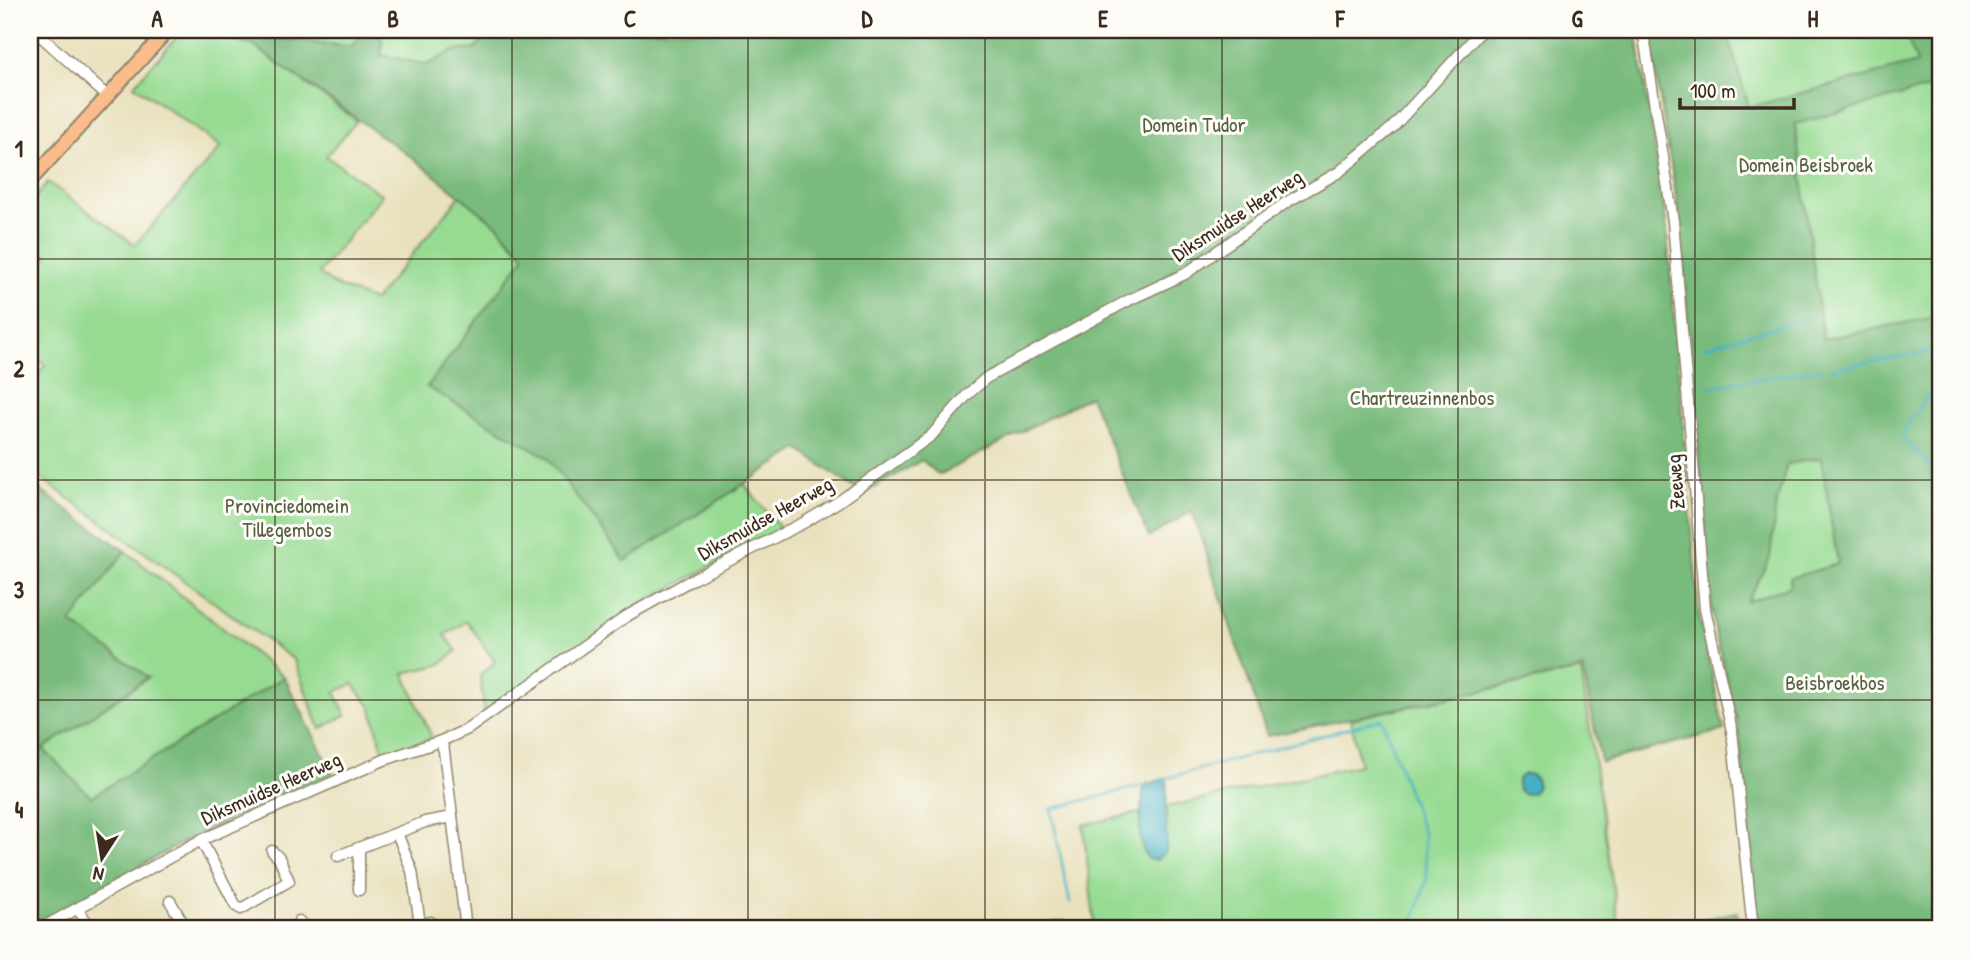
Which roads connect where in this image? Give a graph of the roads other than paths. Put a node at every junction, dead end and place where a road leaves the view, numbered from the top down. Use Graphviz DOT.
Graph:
graph roads {
  1 [pos="34,30"];
  2 [pos="168,30"];
  3 [pos="1482,30"];
  4 [pos="1643,30"];
  5 [pos="107,96"];
  6 [pos="30,181"];
  7 [pos="441,741"];
  8 [pos="452,817"];
  9 [pos="397,833"];
  10 [pos="201,840"];
  11 [pos="359,848"];
  12 [pos="272,850"];
  13 [pos="338,856"];
  14 [pos="359,890"];
  15 [pos="170,901"];
  16 [pos="78,909"];
  17 [pos="40,929"];
  18 [pos="91,929"];
  19 [pos="183,929"];
  20 [pos="404,929"];
  21 [pos="466,929"];
  22 [pos="1754,929"];
  1 -- 5 [label="street"];
  2 -- 5 [label="main road"];
  3 -- 7 [label="street, Diksmuidse Heerweg"];
  4 -- 22 [label="street, Zeeweg"];
  5 -- 6 [label="main road"];
  7 -- 8 [label="street"];
  7 -- 10 [label="street, Diksmuidse Heerweg"];
  8 -- 9 [label="street"];
  8 -- 21 [label="street"];
  9 -- 11 [label="street"];
  9 -- 20 [label="street"];
  10 -- 12 [label="street"];
  10 -- 16 [label="street, Diksmuidse Heerweg"];
  11 -- 13 [label="street"];
  11 -- 14 [label="street"];
  15 -- 19 [label="street"];
  16 -- 17 [label="street, Diksmuidse Heerweg"];
  16 -- 18 [label="street"];
}
